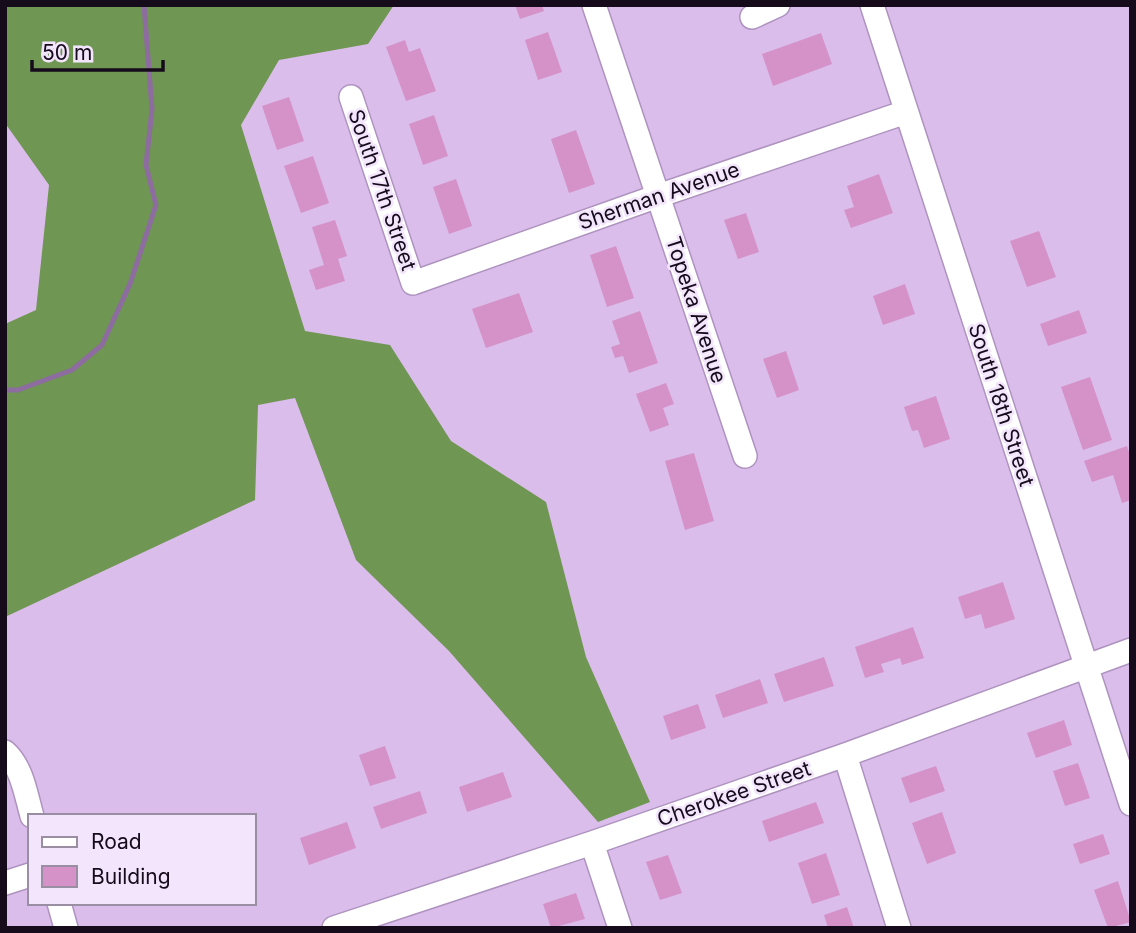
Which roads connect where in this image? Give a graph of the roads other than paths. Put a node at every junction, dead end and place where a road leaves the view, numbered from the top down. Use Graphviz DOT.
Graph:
graph roads {
  1 [pos="594,5"];
  2 [pos="778,5"];
  3 [pos="872,5"];
  4 [pos="752,17"];
  5 [pos="351,97"];
  6 [pos="906,112"];
  7 [pos="659,196"];
  8 [pos="413,284"];
  9 [pos="745,456"];
  10 [pos="1131,650"];
  11 [pos="1084,666"];
  12 [pos="5,752"];
  13 [pos="845,755"];
  14 [pos="1131,804"];
  15 [pos="31,814"];
  16 [pos="592,843"];
  17 [pos="28,876"];
  18 [pos="5,883"];
  19 [pos="60,905"];
  20 [pos="345,926"];
  21 [pos="66,928"];
  22 [pos="620,928"];
  23 [pos="899,928"];
  1 -- 7 [label="street, Topeka Avenue"];
  2 -- 4 [label="street"];
  3 -- 6 [label="street, South 18th Street"];
  5 -- 8 [label="street, South 17th Street"];
  6 -- 7 [label="street, Sherman Avenue"];
  6 -- 11 [label="street, South 18th Street"];
  7 -- 8 [label="street, Sherman Avenue"];
  7 -- 9 [label="street, Topeka Avenue"];
  10 -- 11 [label="street, Cherokee Street"];
  11 -- 13 [label="street, Cherokee Street"];
  11 -- 14 [label="street, South 18th Street"];
  12 -- 15 [label="street"];
  13 -- 16 [label="street, Cherokee Street"];
  13 -- 23 [label="street"];
  16 -- 20 [label="street, Cherokee Street"];
  16 -- 22 [label="street"];
  17 -- 18 [label="street"];
  19 -- 21 [label="street"];
}
